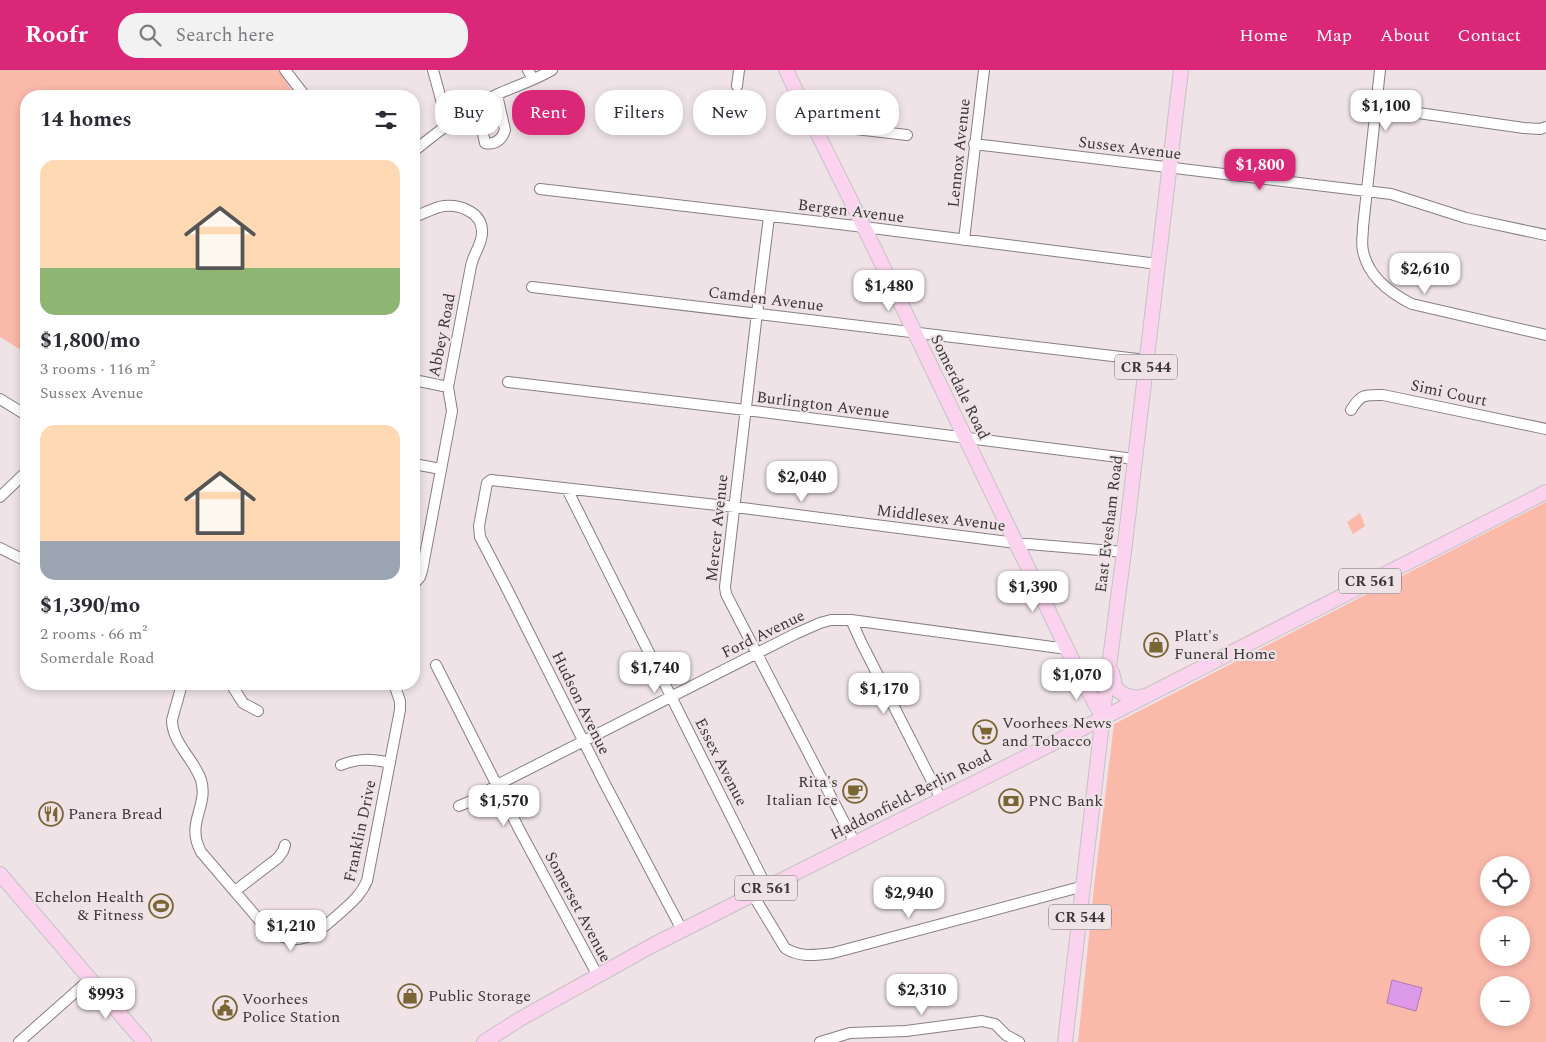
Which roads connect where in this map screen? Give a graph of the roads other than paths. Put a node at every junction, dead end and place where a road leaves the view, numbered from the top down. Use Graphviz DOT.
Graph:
graph roads {
  1 [pos="285,70"];
  2 [pos="433,70"];
  3 [pos="552,70"];
  4 [pos="739,70"];
  5 [pos="786,70"];
  6 [pos="984,70"];
  7 [pos="1181,70"];
  8 [pos="1380,70"];
  9 [pos="530,75"];
  10 [pos="737,86"];
  11 [pos="300,90"];
  12 [pos="438,90"];
  13 [pos="796,90"];
  14 [pos="502,92"];
  15 [pos="1376,107"];
  16 [pos="502,117"];
  17 [pos="1546,128"];
  18 [pos="899,134"];
  19 [pos="435,135"];
  20 [pos="483,135"];
  21 [pos="502,135"];
  22 [pos="502,135"];
  23 [pos="818,135"];
  24 [pos="907,135"];
  25 [pos="974,144"];
  26 [pos="420,146"];
  27 [pos="1170,168"];
  28 [pos="540,189"];
  29 [pos="1367,191"];
  30 [pos="420,215"];
  31 [pos="769,217"];
  32 [pos="864,227"];
  33 [pos="1546,235"];
  34 [pos="964,240"];
  35 [pos="1158,264"];
  36 [pos="532,287"];
  37 [pos="757,313"];
  38 [pos="914,332"];
  39 [pos="1546,335"];
  40 [pos="1146,360"];
  41 [pos="420,381"];
  42 [pos="508,382"];
  43 [pos="448,387"];
  44 [pos="0,399"];
  45 [pos="746,410"];
  46 [pos="1351,410"];
  47 [pos="20,411"];
  48 [pos="1546,429"];
  49 [pos="965,438"];
  50 [pos="1134,459"];
  51 [pos="420,465"];
  52 [pos="440,469"];
  53 [pos="20,478"];
  54 [pos="487,483"];
  55 [pos="568,489"];
  56 [pos="1546,492"];
  57 [pos="0,497"];
  58 [pos="735,507"];
  59 [pos="1016,542"];
  60 [pos="0,548"];
  61 [pos="1124,552"];
  62 [pos="20,559"];
  63 [pos="420,577"];
  64 [pos="851,620"];
  65 [pos="1067,649"];
  66 [pos="757,654"];
  67 [pos="1110,664"];
  68 [pos="436,665"];
  69 [pos="180,690"];
  70 [pos="235,690"];
  71 [pos="396,690"];
  72 [pos="1146,696"];
  73 [pos="671,697"];
  74 [pos="258,711"];
  75 [pos="1103,718"];
  76 [pos="1066,737"];
  77 [pos="583,741"];
  78 [pos="1099,752"];
  79 [pos="390,763"];
  80 [pos="342,765"];
  81 [pos="497,785"];
  82 [pos="941,799"];
  83 [pos="459,806"];
  84 [pos="855,843"];
  85 [pos="285,845"];
  86 [pos="0,874"];
  87 [pos="1084,886"];
  88 [pos="767,888"];
  89 [pos="235,891"];
  90 [pos="753,895"];
  91 [pos="682,930"];
  92 [pos="598,976"];
  93 [pos="89,980"];
  94 [pos="20,1042"];
  95 [pos="144,1042"];
  96 [pos="484,1042"];
  97 [pos="820,1042"];
  98 [pos="1019,1042"];
  99 [pos="1065,1042"];
  1 -- 11 [label="street"];
  2 -- 12 [label="street"];
  3 -- 9 [label="street"];
  4 -- 10 [label="street"];
  5 -- 13 [label="main road, Somerdale Road"];
  6 -- 25 [label="street, Lennox Avenue"];
  7 -- 27 [label="main road, East Evesham Road / CR 544"];
  8 -- 15 [label="street"];
  9 -- 14 [label="street"];
  15 -- 17 [label="street"];
  15 -- 29 [label="street"];
  16 -- 21 [label="street"];
  18 -- 24 [label="street"];
  19 -- 26 [label="street"];
  20 -- 22 [label="street"];
  23 -- 32 [label="main road, Somerdale Road"];
  25 -- 27 [label="street, Sussex Avenue"];
  25 -- 34 [label="street, Lennox Avenue"];
  27 -- 29 [label="street, Sussex Avenue"];
  27 -- 35 [label="main road, East Evesham Road / CR 544"];
  28 -- 31 [label="street, Bergen Avenue"];
  29 -- 33 [label="street, Sussex Avenue"];
  29 -- 39 [label="street"];
  30 -- 43 [label="street, Abbey Road"];
  31 -- 32 [label="street, Bergen Avenue"];
  31 -- 37 [label="street, Mercer Avenue"];
  32 -- 34 [label="street, Bergen Avenue"];
  32 -- 38 [label="main road, Somerdale Road"];
  34 -- 35 [label="street, Bergen Avenue"];
  35 -- 40 [label="main road, East Evesham Road / CR 544"];
  36 -- 37 [label="street, Camden Avenue"];
  37 -- 38 [label="street, Camden Avenue"];
  37 -- 45 [label="street, Mercer Avenue"];
  38 -- 40 [label="street, Camden Avenue"];
  38 -- 49 [label="main road, Somerdale Road"];
  40 -- 50 [label="main road, East Evesham Road / CR 544"];
  41 -- 43 [label="street"];
  42 -- 45 [label="street, Burlington Avenue"];
  43 -- 52 [label="street, Abbey Road"];
  44 -- 47 [label="street"];
  45 -- 49 [label="street, Burlington Avenue"];
  45 -- 58 [label="street, Mercer Avenue"];
  46 -- 48 [label="street, Simi Court"];
  49 -- 50 [label="street, Burlington Avenue"];
  49 -- 59 [label="main road, Somerdale Road"];
  50 -- 61 [label="main road, East Evesham Road / CR 544"];
  51 -- 52 [label="street"];
  52 -- 63 [label="street, Abbey Road"];
  53 -- 57 [label="street"];
  54 -- 55 [label="street, Middlesex Avenue"];
  54 -- 77 [label="street, Hudson Avenue"];
  55 -- 58 [label="street, Middlesex Avenue"];
  55 -- 73 [label="street, Essex Avenue"];
  56 -- 72 [label="main road, Haddonfield-Berlin Road / CR 561"];
  58 -- 59 [label="street, Middlesex Avenue"];
  58 -- 66 [label="street, Mercer Avenue"];
  59 -- 61 [label="street, Middlesex Avenue"];
  59 -- 65 [label="main road, Somerdale Road"];
  60 -- 62 [label="street"];
  61 -- 67 [label="main road, East Evesham Road / CR 544"];
  64 -- 65 [label="street, Ford Avenue"];
  64 -- 66 [label="street, Ford Avenue"];
  64 -- 82 [label="street"];
  65 -- 75 [label="main road, Somerdale Road"];
  66 -- 73 [label="street, Ford Avenue"];
  66 -- 84 [label="street, Mercer Avenue"];
  67 -- 72 [label="main road"];
  67 -- 75 [label="main road, East Evesham Road / CR 544"];
  68 -- 81 [label="street, Somerset Avenue"];
  69 -- 89 [label="street, Franklin Drive"];
  70 -- 74 [label="street"];
  71 -- 79 [label="street, Franklin Drive"];
  72 -- 75 [label="main road, Haddonfield-Berlin Road / CR 561"];
  73 -- 77 [label="street, Ford Avenue"];
  73 -- 88 [label="street, Essex Avenue"];
  75 -- 76 [label="main road, Haddonfield-Berlin Road / CR 561"];
  75 -- 78 [label="main road, East Evesham Road / CR 544"];
  76 -- 78 [label="main road"];
  76 -- 82 [label="main road, Haddonfield-Berlin Road / CR 561"];
  77 -- 81 [label="street, Ford Avenue"];
  77 -- 91 [label="street, Hudson Avenue"];
  78 -- 87 [label="main road, East Evesham Road / CR 544"];
  79 -- 80 [label="street"];
  79 -- 89 [label="street, Franklin Drive"];
  81 -- 83 [label="street, Ford Avenue"];
  81 -- 92 [label="street, Somerset Avenue"];
  82 -- 84 [label="main road, Haddonfield-Berlin Road / CR 561"];
  84 -- 88 [label="main road, Haddonfield-Berlin Road / CR 561"];
  85 -- 89 [label="street"];
  86 -- 93 [label="main road"];
  87 -- 90 [label="street"];
  87 -- 99 [label="main road, East Evesham Road / CR 544"];
  88 -- 90 [label="main road, Haddonfield-Berlin Road / CR 561"];
  90 -- 91 [label="main road, Haddonfield-Berlin Road / CR 561"];
  91 -- 92 [label="main road, Haddonfield-Berlin Road / CR 561"];
  92 -- 96 [label="main road, Haddonfield-Berlin Road / CR 561"];
  93 -- 94 [label="street"];
  93 -- 95 [label="main road"];
  97 -- 98 [label="street"];
}
